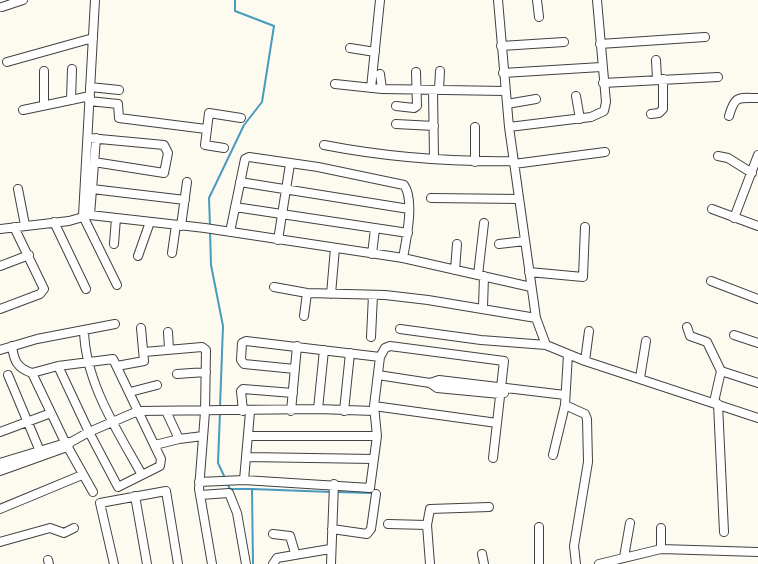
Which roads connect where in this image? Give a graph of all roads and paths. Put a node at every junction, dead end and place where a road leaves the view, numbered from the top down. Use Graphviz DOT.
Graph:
graph roads {
  1 [pos="24,0"];
  2 [pos="95,0"];
  3 [pos="380,0"];
  4 [pos="498,0"];
  5 [pos="538,0"];
  6 [pos="597,0"];
  7 [pos="2,7"];
  8 [pos="539,17"];
  9 [pos="705,37"];
  10 [pos="93,38"];
  11 [pos="564,42"];
  12 [pos="600,44"];
  13 [pos="501,46"];
  14 [pos="350,48"];
  15 [pos="375,52"];
  16 [pos="656,60"];
  17 [pos="7,62"];
  18 [pos="602,67"];
  19 [pos="72,68"];
  20 [pos="44,71"];
  21 [pos="440,71"];
  22 [pos="416,72"];
  23 [pos="503,73"];
  24 [pos="380,74"];
  25 [pos="718,77"];
  26 [pos="660,79"];
  27 [pos="603,83"];
  28 [pos="335,84"];
  29 [pos="90,87"];
  30 [pos="371,88"];
  31 [pos="119,90"];
  32 [pos="382,90"];
  33 [pos="436,90"];
  34 [pos="417,91"];
  35 [pos="505,91"];
  36 [pos="576,96"];
  37 [pos="758,98"];
  38 [pos="90,99"];
  39 [pos="536,99"];
  40 [pos="71,100"];
  41 [pos="507,104"];
  42 [pos="44,106"];
  43 [pos="396,106"];
  44 [pos="23,110"];
  45 [pos="651,114"];
  46 [pos="729,116"];
  47 [pos="241,118"];
  48 [pos="580,118"];
  49 [pos="396,124"];
  50 [pos="434,126"];
  51 [pos="474,126"];
  52 [pos="509,127"];
  53 [pos="206,129"];
  54 [pos="92,138"];
  55 [pos="324,145"];
  56 [pos="224,148"];
  57 [pos="605,152"];
  58 [pos="758,155"];
  59 [pos="718,156"];
  60 [pos="434,158"];
  61 [pos="94,162"];
  62 [pos="475,162"];
  63 [pos="514,163"];
  64 [pos="290,164"];
  65 [pos="752,173"];
  66 [pos="187,182"];
  67 [pos="240,182"];
  68 [pos="92,188"];
  69 [pos="18,189"];
  70 [pos="286,189"];
  71 [pos="431,198"];
  72 [pos="519,199"];
  73 [pos="185,200"];
  74 [pos="235,207"];
  75 [pos="409,209"];
  76 [pos="712,209"];
  77 [pos="282,214"];
  78 [pos="87,215"];
  79 [pos="116,218"];
  80 [pos="734,218"];
  81 [pos="54,222"];
  82 [pos="150,222"];
  83 [pos="484,223"];
  84 [pos="25,225"];
  85 [pos="178,226"];
  86 [pos="758,226"];
  87 [pos="14,227"];
  88 [pos="375,228"];
  89 [pos="585,228"];
  90 [pos="0,230"];
  91 [pos="230,232"];
  92 [pos="408,233"];
  93 [pos="278,240"];
  94 [pos="525,241"];
  95 [pos="114,244"];
  96 [pos="457,244"];
  97 [pos="499,244"];
  98 [pos="335,248"];
  99 [pos="172,253"];
  100 [pos="372,254"];
  101 [pos="29,255"];
  102 [pos="138,256"];
  103 [pos="403,258"];
  104 [pos="0,266"];
  105 [pos="455,270"];
  106 [pos="529,272"];
  107 [pos="481,276"];
  108 [pos="711,281"];
  109 [pos="117,285"];
  110 [pos="274,287"];
  111 [pos="531,287"];
  112 [pos="86,289"];
  113 [pos="308,293"];
  114 [pos="331,294"];
  115 [pos="373,295"];
  116 [pos="758,299"];
  117 [pos="482,307"];
  118 [pos="0,309"];
  119 [pos="304,316"];
  120 [pos="536,318"];
  121 [pos="115,324"];
  122 [pos="687,327"];
  123 [pos="141,328"];
  124 [pos="400,329"];
  125 [pos="84,330"];
  126 [pos="589,331"];
  127 [pos="168,332"];
  128 [pos="734,334"];
  129 [pos="371,337"];
  130 [pos="646,342"];
  131 [pos="758,343"];
  132 [pos="546,345"];
  133 [pos="12,346"];
  134 [pos="297,346"];
  135 [pos="169,349"];
  136 [pos="0,350"];
  137 [pos="324,350"];
  138 [pos="144,352"];
  139 [pos="350,353"];
  140 [pos="568,354"];
  141 [pos="380,357"];
  142 [pos="585,361"];
  143 [pos="86,362"];
  144 [pos="58,366"];
  145 [pos="117,366"];
  146 [pos="295,369"];
  147 [pos="720,371"];
  148 [pos="206,372"];
  149 [pos="32,373"];
  150 [pos="177,374"];
  151 [pos="8,375"];
  152 [pos="378,375"];
  153 [pos="640,378"];
  154 [pos="758,383"];
  155 [pos="156,385"];
  156 [pos="501,391"];
  157 [pos="130,392"];
  158 [pos="292,393"];
  159 [pos="565,396"];
  160 [pos="716,403"];
  161 [pos="565,405"];
  162 [pos="318,409"];
  163 [pos="374,409"];
  164 [pos="138,411"];
  165 [pos="166,411"];
  166 [pos="245,411"];
  167 [pos="291,411"];
  168 [pos="344,411"];
  169 [pos="207,412"];
  170 [pos="51,413"];
  171 [pos="758,418"];
  172 [pos="112,420"];
  173 [pos="28,421"];
  174 [pos="497,423"];
  175 [pos="0,432"];
  176 [pos="88,432"];
  177 [pos="203,436"];
  178 [pos="249,436"];
  179 [pos="377,436"];
  180 [pos="179,439"];
  181 [pos="68,444"];
  182 [pos="155,445"];
  183 [pos="41,452"];
  184 [pos="553,455"];
  185 [pos="247,457"];
  186 [pos="493,458"];
  187 [pos="374,459"];
  188 [pos="0,463"];
  189 [pos="0,471"];
  190 [pos="82,475"];
  191 [pos="142,475"];
  192 [pos="244,480"];
  193 [pos="201,482"];
  194 [pos="334,489"];
  195 [pos="94,492"];
  196 [pos="376,494"];
  197 [pos="200,495"];
  198 [pos="135,496"];
  199 [pos="489,507"];
  200 [pos="0,509"];
  201 [pos="630,523"];
  202 [pos="388,524"];
  203 [pos="427,525"];
  204 [pos="539,527"];
  205 [pos="74,528"];
  206 [pos="661,528"];
  207 [pos="332,529"];
  208 [pos="724,532"];
  209 [pos="272,534"];
  210 [pos="0,542"];
  211 [pos="330,549"];
  212 [pos="661,549"];
  213 [pos="758,552"];
  214 [pos="295,554"];
  215 [pos="482,554"];
  216 [pos="624,557"];
  217 [pos="114,564"];
  218 [pos="147,564"];
  219 [pos="178,564"];
  220 [pos="212,564"];
  221 [pos="246,564"];
  222 [pos="273,564"];
  223 [pos="331,564"];
  224 [pos="430,564"];
  225 [pos="484,564"];
  226 [pos="539,564"];
  227 [pos="576,564"];
  228 [pos="600,564"];
  1 -- 7 [label="street"];
  2 -- 10 [label="street"];
  3 -- 15 [label="street"];
  4 -- 13 [label="street"];
  5 -- 8 [label="street"];
  6 -- 12 [label="street"];
  9 -- 12 [label="street"];
  10 -- 17 [label="street"];
  10 -- 29 [label="street"];
  11 -- 13 [label="street"];
  12 -- 18 [label="street"];
  13 -- 23 [label="street"];
  14 -- 15 [label="street"];
  15 -- 30 [label="street"];
  16 -- 26 [label="street"];
  18 -- 23 [label="street"];
  18 -- 27 [label="street"];
  19 -- 40 [label="street"];
  20 -- 42 [label="street"];
  21 -- 33 [label="street"];
  22 -- 34 [label="street"];
  23 -- 35 [label="street"];
  24 -- 32 [label="street"];
  25 -- 26 [label="street"];
  26 -- 27 [label="street"];
  26 -- 45 [label="street"];
  27 -- 48 [label="street"];
  28 -- 30 [label="street"];
  29 -- 31 [label="street"];
  29 -- 38 [label="street"];
  30 -- 32 [label="street"];
  32 -- 34 [label="street"];
  33 -- 34 [label="street"];
  33 -- 35 [label="street"];
  33 -- 50 [label="street"];
  34 -- 43 [label="street"];
  35 -- 41 [label="street"];
  36 -- 48 [label="street"];
  37 -- 46 [label="street"];
  38 -- 40 [label="street"];
  38 -- 53 [label="street"];
  38 -- 54 [label="street"];
  39 -- 41 [label="street"];
  40 -- 42 [label="street"];
  41 -- 52 [label="street"];
  42 -- 44 [label="street"];
  47 -- 53 [label="street"];
  48 -- 52 [label="street"];
  49 -- 50 [label="street"];
  50 -- 60 [label="street"];
  51 -- 62 [label="street"];
  52 -- 63 [label="street"];
  53 -- 56 [label="street"];
  54 -- 61 [label="street"];
  54 -- 61 [label="street"];
  54 -- 78 [label="street"];
  55 -- 60 [label="street"];
  57 -- 63 [label="street"];
  58 -- 65 [label="street"];
  59 -- 65 [label="street"];
  60 -- 62 [label="street"];
  61 -- 68 [label="street"];
  62 -- 63 [label="street"];
  63 -- 72 [label="street"];
  64 -- 67 [label="street"];
  64 -- 70 [label="street"];
  64 -- 75 [label="street"];
  65 -- 80 [label="street"];
  66 -- 73 [label="street"];
  67 -- 70 [label="street"];
  67 -- 74 [label="street"];
  68 -- 73 [label="street"];
  68 -- 78 [label="street"];
  69 -- 84 [label="street"];
  70 -- 75 [label="street"];
  70 -- 77 [label="street"];
  71 -- 72 [label="street"];
  72 -- 94 [label="street"];
  73 -- 85 [label="street"];
  74 -- 77 [label="street"];
  74 -- 91 [label="street"];
  75 -- 92 [label="street"];
  76 -- 80 [label="street"];
  77 -- 88 [label="street"];
  77 -- 93 [label="street"];
  78 -- 79 [label="street"];
  78 -- 81 [label="street"];
  78 -- 109 [label="street"];
  79 -- 82 [label="street"];
  79 -- 95 [label="street"];
  80 -- 86 [label="street"];
  81 -- 84 [label="street"];
  81 -- 112 [label="street"];
  82 -- 85 [label="street"];
  82 -- 102 [label="street"];
  83 -- 107 [label="street"];
  84 -- 87 [label="street"];
  85 -- 91 [label="street"];
  85 -- 99 [label="street"];
  87 -- 90 [label="street"];
  87 -- 101 [label="street"];
  88 -- 92 [label="street"];
  88 -- 100 [label="street"];
  89 -- 106 [label="street"];
  91 -- 93 [label="street"];
  92 -- 103 [label="street"];
  93 -- 98 [label="street"];
  94 -- 97 [label="street"];
  94 -- 106 [label="street"];
  96 -- 105 [label="street"];
  98 -- 100 [label="street"];
  98 -- 114 [label="street"];
  100 -- 103 [label="street"];
  101 -- 104 [label="street"];
  101 -- 118 [label="street"];
  103 -- 105 [label="street"];
  105 -- 107 [label="street"];
  106 -- 111 [label="street"];
  107 -- 111 [label="street"];
  107 -- 117 [label="street"];
  108 -- 116 [label="street"];
  110 -- 113 [label="street"];
  111 -- 120 [label="street"];
  113 -- 114 [label="street"];
  113 -- 119 [label="street"];
  114 -- 115 [label="street"];
  115 -- 117 [label="street"];
  115 -- 129 [label="street"];
  117 -- 120 [label="street"];
  120 -- 132 [label="street"];
  121 -- 125 [label="street"];
  122 -- 147 [label="street"];
  123 -- 138 [label="street"];
  124 -- 132 [label="street"];
  125 -- 133 [label="street"];
  125 -- 143 [label="street"];
  126 -- 142 [label="street"];
  127 -- 135 [label="street"];
  128 -- 131 [label="street"];
  130 -- 153 [label="street"];
  132 -- 140 [label="street"];
  133 -- 136 [label="street"];
  133 -- 149 [label="street"];
  134 -- 137 [label="street"];
  134 -- 146 [label="street"];
  134 -- 146 [label="street"];
  135 -- 138 [label="street"];
  135 -- 148 [label="street"];
  137 -- 139 [label="street"];
  137 -- 162 [label="street"];
  138 -- 145 [label="street"];
  139 -- 141 [label="street"];
  139 -- 168 [label="street"];
  140 -- 142 [label="street"];
  140 -- 159 [label="street"];
  141 -- 152 [label="street"];
  141 -- 156 [label="street"];
  142 -- 153 [label="street"];
  143 -- 144 [label="street"];
  143 -- 145 [label="street"];
  143 -- 172 [label="street"];
  144 -- 149 [label="street"];
  144 -- 176 [label="street"];
  145 -- 157 [label="street"];
  146 -- 158 [label="street"];
  147 -- 154 [label="street"];
  147 -- 160 [label="street"];
  148 -- 150 [label="street"];
  148 -- 169 [label="street"];
  149 -- 170 [label="street"];
  151 -- 173 [label="street"];
  152 -- 156 [label="street"];
  152 -- 163 [label="street"];
  153 -- 160 [label="street"];
  155 -- 157 [label="street"];
  156 -- 159 [label="street"];
  156 -- 174 [label="street"];
  157 -- 164 [label="street"];
  158 -- 166 [label="street"];
  158 -- 167 [label="street"];
  159 -- 161 [label="street"];
  160 -- 171 [label="street"];
  160 -- 208 [label="street"];
  161 -- 184 [label="street"];
  161 -- 227 [label="street"];
  162 -- 167 [label="street"];
  162 -- 168 [label="street"];
  163 -- 168 [label="street"];
  163 -- 174 [label="street"];
  163 -- 179 [label="street"];
  164 -- 165 [label="street"];
  164 -- 172 [label="street"];
  164 -- 182 [label="street"];
  165 -- 169 [label="street"];
  165 -- 180 [label="street"];
  166 -- 167 [label="street"];
  166 -- 169 [label="street"];
  166 -- 178 [label="street"];
  169 -- 177 [label="street"];
  170 -- 173 [label="street"];
  170 -- 181 [label="street"];
  172 -- 176 [label="street"];
  172 -- 191 [label="street"];
  173 -- 175 [label="street"];
  173 -- 183 [label="street"];
  174 -- 186 [label="street"];
  176 -- 181 [label="street"];
  176 -- 191 [label="street"];
  177 -- 180 [label="street"];
  177 -- 193 [label="street"];
  178 -- 179 [label="street"];
  178 -- 185 [label="street"];
  179 -- 187 [label="street"];
  180 -- 182 [label="street"];
  181 -- 183 [label="street"];
  181 -- 190 [label="street"];
  182 -- 191 [label="street"];
  183 -- 188 [label="street"];
  183 -- 189 [label="street"];
  185 -- 187 [label="street"];
  185 -- 192 [label="street"];
  187 -- 194 [label="street"];
  190 -- 195 [label="street"];
  190 -- 200 [label="street"];
  192 -- 193 [label="street"];
  192 -- 194 [label="street"];
  193 -- 197 [label="street"];
  194 -- 207 [label="street"];
  196 -- 207 [label="street"];
  197 -- 220 [label="street"];
  197 -- 221 [label="street"];
  198 -- 217 [label="street"];
  198 -- 218 [label="street"];
  198 -- 219 [label="street"];
  199 -- 203 [label="street"];
  201 -- 216 [label="street"];
  202 -- 203 [label="street"];
  203 -- 224 [label="street"];
  204 -- 226 [label="street"];
  205 -- 210 [label="street"];
  206 -- 212 [label="street"];
  207 -- 211 [label="street"];
  209 -- 214 [label="street"];
  211 -- 214 [label="street"];
  211 -- 223 [label="street"];
  212 -- 213 [label="street"];
  212 -- 216 [label="street"];
  214 -- 222 [label="street"];
  215 -- 225 [label="street"];
  216 -- 228 [label="street"];
}
